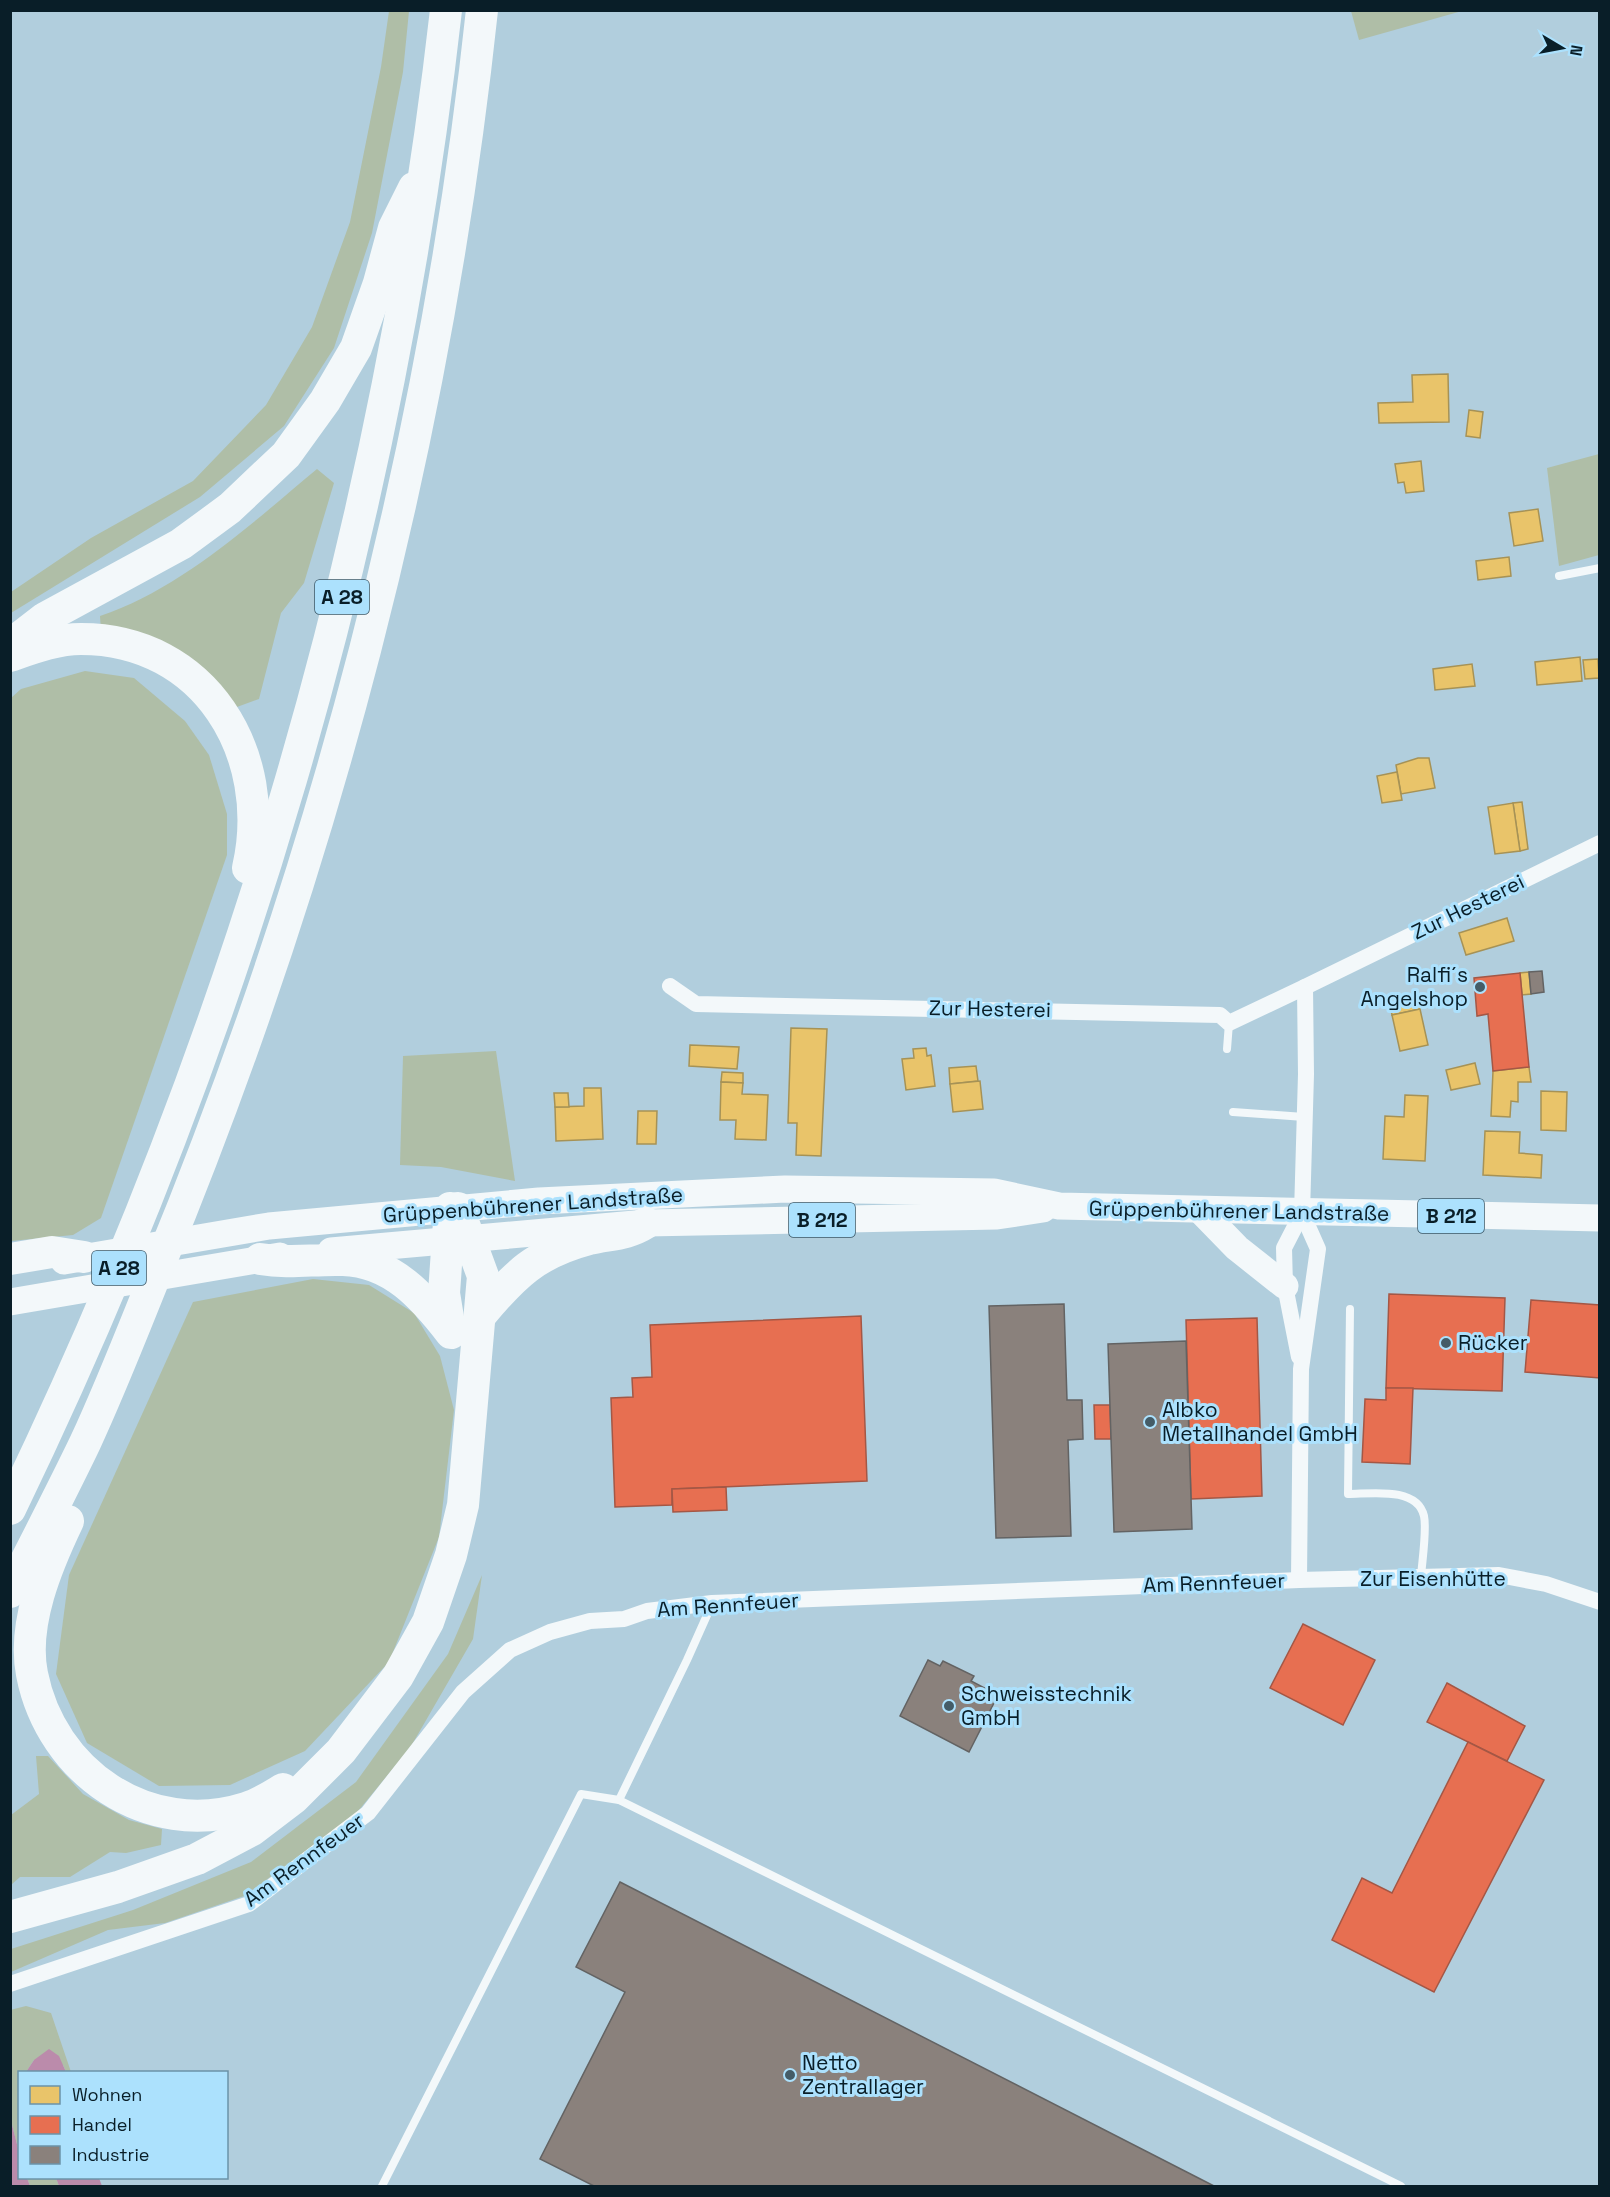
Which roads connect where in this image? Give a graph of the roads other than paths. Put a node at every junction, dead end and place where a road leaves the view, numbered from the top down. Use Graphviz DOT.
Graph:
graph roads {
  1 [pos="446,10"];
  2 [pos="482,10"];
  3 [pos="426,162"];
  4 [pos="1599,568"];
  5 [pos="1559,576"];
  6 [pos="10,645"];
  7 [pos="10,656"];
  8 [pos="1599,843"];
  9 [pos="670,986"];
  10 [pos="1305,987"];
  11 [pos="213,1021"];
  12 [pos="1229,1023"];
  13 [pos="1227,1049"];
  14 [pos="1233,1112"];
  15 [pos="1304,1117"];
  16 [pos="1059,1206"];
  17 [pos="454,1208"];
  18 [pos="1200,1210"];
  19 [pos="1302,1213"];
  20 [pos="1599,1218"];
  21 [pos="646,1223"];
  22 [pos="458,1238"];
  23 [pos="84,1257"];
  24 [pos="51,1258"];
  25 [pos="260,1259"];
  26 [pos="10,1260"];
  27 [pos="10,1272"];
  28 [pos="1285,1286"];
  29 [pos="21,1299"];
  30 [pos="1350,1309"];
  31 [pos="480,1316"];
  32 [pos="451,1334"];
  33 [pos="1301,1369"];
  34 [pos="472,1396"];
  35 [pos="85,1443"];
  36 [pos="10,1509"];
  37 [pos="1421,1577"];
  38 [pos="1299,1580"];
  39 [pos="10,1592"];
  40 [pos="1599,1602"];
  41 [pos="712,1603"];
  42 [pos="341,1751"];
  43 [pos="619,1800"];
  44 [pos="10,1917"];
  45 [pos="10,1984"];
  46 [pos="382,2187"];
  47 [pos="1401,2187"];
  1 -- 3 [label="highway, A 28"];
  2 -- 35 [label="highway, A 28"];
  3 -- 6 [label="highway"];
  3 -- 11 [label="highway, A 28"];
  4 -- 5 [label="lane"];
  7 -- 11 [label="highway"];
  8 -- 10 [label="street, Zur Hesterei"];
  9 -- 12 [label="street, Zur Hesterei"];
  10 -- 12 [label="street, Zur Hesterei"];
  10 -- 15 [label="street"];
  11 -- 36 [label="highway, A 28"];
  12 -- 13 [label="lane"];
  14 -- 15 [label="lane"];
  15 -- 19 [label="street"];
  16 -- 17 [label="main road, Grüppenbührener Landstraße / B 212"];
  16 -- 18 [label="main road, Grüppenbührener Landstraße / B 212"];
  16 -- 21 [label="main road, Grüppenbührener Landstraße / B 212"];
  17 -- 22 [label="highway"];
  17 -- 23 [label="main road, Grüppenbührener Landstraße / B 212"];
  18 -- 19 [label="main road, Grüppenbührener Landstraße / B 212"];
  18 -- 28 [label="main road"];
  19 -- 20 [label="main road, Grüppenbührener Landstraße / B 212"];
  19 -- 28 [label="street, Am Rennfeuer"];
  19 -- 33 [label="street, Am Rennfeuer"];
  21 -- 22 [label="main road, Grüppenbührener Landstraße / B 212"];
  21 -- 31 [label="highway"];
  22 -- 25 [label="main road, Grüppenbührener Landstraße / B 212"];
  22 -- 31 [label="highway"];
  22 -- 32 [label="highway"];
  23 -- 24 [label="highway"];
  24 -- 26 [label="highway"];
  24 -- 27 [label="main road"];
  25 -- 29 [label="main road, Grüppenbührener Landstraße / B 212"];
  25 -- 32 [label="highway"];
  28 -- 33 [label="street, Am Rennfeuer"];
  30 -- 37 [label="lane"];
  31 -- 34 [label="highway"];
  32 -- 34 [label="highway"];
  33 -- 38 [label="street, Am Rennfeuer"];
  34 -- 42 [label="highway"];
  35 -- 39 [label="highway, A 28"];
  35 -- 42 [label="highway"];
  37 -- 38 [label="street, Zur Eisenhütte"];
  37 -- 40 [label="street, Zur Eisenhütte"];
  38 -- 41 [label="street, Am Rennfeuer"];
  41 -- 43 [label="lane"];
  41 -- 45 [label="street, Am Rennfeuer"];
  42 -- 44 [label="highway"];
  43 -- 46 [label="lane"];
  43 -- 47 [label="lane"];
}
